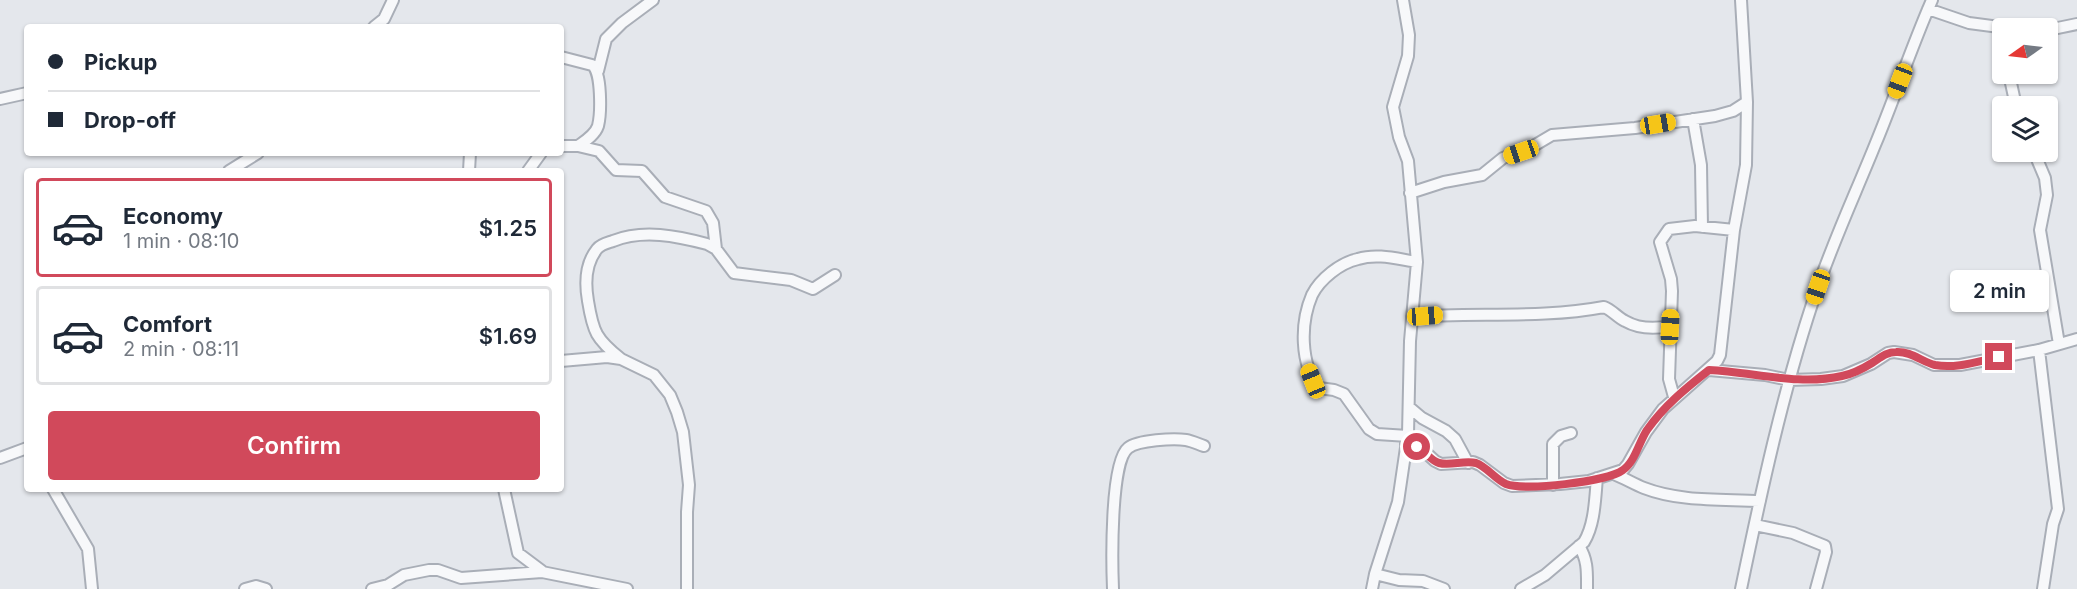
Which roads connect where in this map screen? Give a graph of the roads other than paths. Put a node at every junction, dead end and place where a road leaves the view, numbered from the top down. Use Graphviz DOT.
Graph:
graph roads {
  1 [pos="393,0"];
  2 [pos="653,0"];
  3 [pos="1403,0"];
  4 [pos="1741,0"];
  5 [pos="1930,5"];
  6 [pos="386,23"];
  7 [pos="2077,24"];
  8 [pos="1992,26"];
  9 [pos="2058,28"];
  10 [pos="564,58"];
  11 [pos="598,71"];
  12 [pos="24,94"];
  13 [pos="0,99"];
  14 [pos="1748,102"];
  15 [pos="1693,118"];
  16 [pos="564,146"];
  17 [pos="578,146"];
  18 [pos="253,156"];
  19 [pos="2038,162"];
  20 [pos="234,168"];
  21 [pos="1410,193"];
  22 [pos="1702,227"];
  23 [pos="1734,230"];
  24 [pos="716,249"];
  25 [pos="1417,262"];
  26 [pos="835,275"];
  27 [pos="1412,317"];
  28 [pos="1670,327"];
  29 [pos="2077,339"];
  30 [pos="2059,344"];
  31 [pos="2039,350"];
  32 [pos="621,359"];
  33 [pos="564,361"];
  34 [pos="1709,370"];
  35 [pos="1789,380"];
  36 [pos="1674,397"];
  37 [pos="1409,407"];
  38 [pos="1571,433"];
  39 [pos="1407,440"];
  40 [pos="1204,446"];
  41 [pos="24,449"];
  42 [pos="0,458"];
  43 [pos="1468,463"];
  44 [pos="1614,474"];
  45 [pos="1597,478"];
  46 [pos="1553,485"];
  47 [pos="55,492"];
  48 [pos="505,492"];
  49 [pos="1760,501"];
  50 [pos="1755,525"];
  51 [pos="1579,546"];
  52 [pos="542,572"];
  53 [pos="1375,574"];
  54 [pos="404,575"];
  55 [pos="92,589"];
  56 [pos="245,589"];
  57 [pos="266,589"];
  58 [pos="372,589"];
  59 [pos="399,589"];
  60 [pos="627,589"];
  61 [pos="687,589"];
  62 [pos="1113,589"];
  63 [pos="1372,589"];
  64 [pos="1444,589"];
  65 [pos="1521,589"];
  66 [pos="1587,589"];
  67 [pos="1741,589"];
  68 [pos="1816,589"];
  69 [pos="2043,589"];
  1 -- 6 [label="street"];
  2 -- 11 [label="street"];
  3 -- 21 [label="street"];
  4 -- 14 [label="street"];
  5 -- 8 [label="street"];
  5 -- 35 [label="street"];
  7 -- 9 [label="street"];
  10 -- 11 [label="street"];
  11 -- 17 [label="street"];
  12 -- 13 [label="street"];
  14 -- 15 [label="street"];
  14 -- 23 [label="street"];
  15 -- 21 [label="street"];
  15 -- 22 [label="street"];
  16 -- 17 [label="street"];
  17 -- 24 [label="street"];
  18 -- 20 [label="street"];
  19 -- 30 [label="street"];
  21 -- 25 [label="street"];
  22 -- 23 [label="street"];
  22 -- 28 [label="street"];
  23 -- 34 [label="street"];
  24 -- 26 [label="street"];
  24 -- 32 [label="street"];
  25 -- 27 [label="street"];
  25 -- 39 [label="street"];
  27 -- 28 [label="street"];
  27 -- 37 [label="street"];
  28 -- 36 [label="street"];
  29 -- 30 [label="street"];
  30 -- 31 [label="street"];
  31 -- 35 [label="street"];
  31 -- 69 [label="street"];
  32 -- 33 [label="street"];
  32 -- 61 [label="street"];
  34 -- 35 [label="street"];
  34 -- 36 [label="street"];
  35 -- 49 [label="street"];
  36 -- 44 [label="street"];
  37 -- 39 [label="street"];
  37 -- 43 [label="street"];
  38 -- 46 [label="street"];
  39 -- 43 [label="street"];
  39 -- 53 [label="street"];
  40 -- 62 [label="street"];
  41 -- 42 [label="street"];
  43 -- 46 [label="street"];
  44 -- 45 [label="street"];
  44 -- 49 [label="street"];
  45 -- 46 [label="street"];
  45 -- 51 [label="street"];
  47 -- 55 [label="street"];
  48 -- 52 [label="street"];
  49 -- 50 [label="street"];
  50 -- 67 [label="street"];
  50 -- 68 [label="street"];
  51 -- 65 [label="street"];
  51 -- 66 [label="street"];
  52 -- 54 [label="street"];
  52 -- 60 [label="street"];
  53 -- 63 [label="street"];
  53 -- 64 [label="street"];
  54 -- 58 [label="street"];
  54 -- 59 [label="street"];
  56 -- 57 [label="street"];
}
